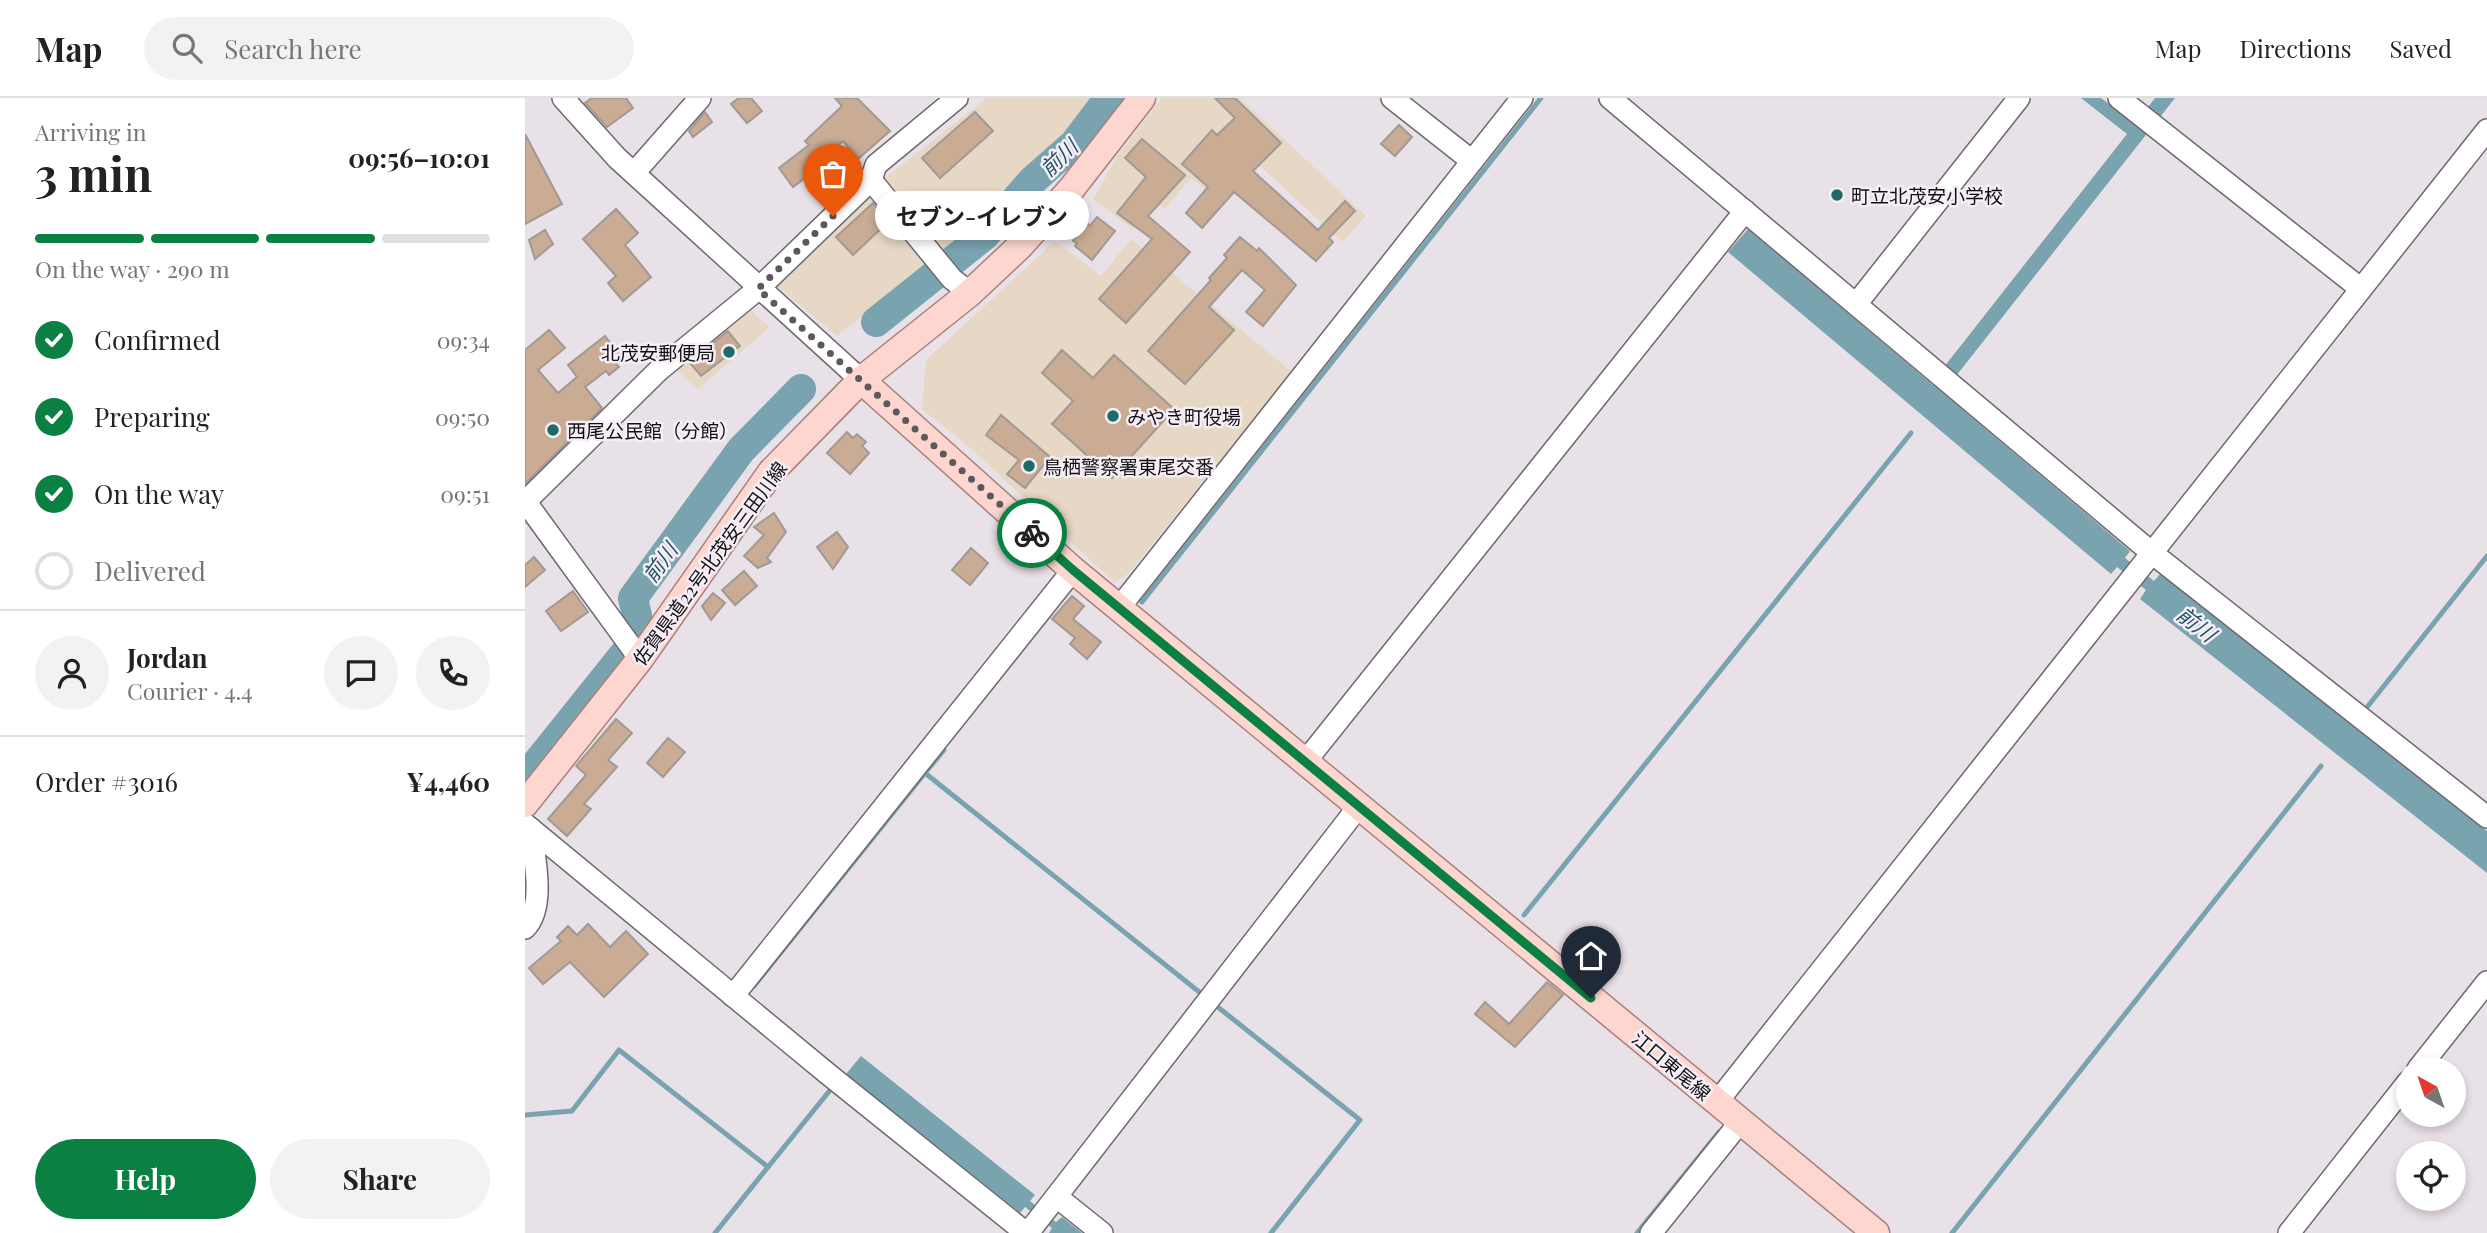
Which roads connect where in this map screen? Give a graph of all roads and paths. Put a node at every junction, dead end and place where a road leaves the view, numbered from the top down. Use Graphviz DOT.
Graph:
graph roads {
  1 [pos="563,98"];
  2 [pos="700,98"];
  3 [pos="957,98"];
  4 [pos="1142,98"];
  5 [pos="1392,98"];
  6 [pos="1522,98"];
  7 [pos="1610,98"];
  8 [pos="2019,98"];
  9 [pos="2119,98"];
  10 [pos="2487,130"];
  11 [pos="1472,161"];
  12 [pos="634,173"];
  13 [pos="871,180"];
  14 [pos="1745,211"];
  15 [pos="961,286"];
  16 [pos="758,289"];
  17 [pos="2361,289"];
  18 [pos="1857,303"];
  19 [pos="861,380"];
  20 [pos="525,501"];
  21 [pos="2141,567"];
  22 [pos="1073,570"];
  23 [pos="1119,608"];
  24 [pos="632,649"];
  25 [pos="1305,762"];
  26 [pos="1359,806"];
  27 [pos="2487,817"];
  28 [pos="527,819"];
  29 [pos="525,928"];
  30 [pos="2487,982"];
  31 [pos="733,996"];
  32 [pos="2428,1057"];
  33 [pos="2396,1097"];
  34 [pos="1717,1102"];
  35 [pos="1741,1121"];
  36 [pos="1039,1219"];
  37 [pos="1102,1233"];
  38 [pos="1651,1233"];
  39 [pos="1876,1233"];
  40 [pos="2289,1233"];
  1 -- 12 [label="street"];
  2 -- 12 [label="street"];
  3 -- 13 [label="street"];
  4 -- 15 [label="main road, 佐賀県道22号北茂安三田川線"];
  5 -- 11 [label="street"];
  6 -- 11 [label="street"];
  7 -- 14 [label="street"];
  8 -- 18 [label="street"];
  9 -- 17 [label="street"];
  10 -- 17 [label="street"];
  11 -- 23 [label="street"];
  12 -- 16 [label="street"];
  13 -- 15 [label="street"];
  13 -- 16 [label="street"];
  14 -- 18 [label="street"];
  14 -- 25 [label="street"];
  15 -- 19 [label="main road, 佐賀県道22号北茂安三田川線"];
  16 -- 19 [label="street"];
  16 -- 20 [label="street"];
  17 -- 21 [label="street"];
  18 -- 21 [label="street"];
  19 -- 22 [label="main road, 江口東尾線"];
  19 -- 24 [label="main road, 佐賀県道22号北茂安三田川線"];
  20 -- 24 [label="street"];
  21 -- 27 [label="street"];
  21 -- 34 [label="street"];
  22 -- 23 [label="main road, 江口東尾線"];
  22 -- 31 [label="street"];
  23 -- 25 [label="main road, 江口東尾線"];
  24 -- 28 [label="main road, 佐賀県道22号北茂安三田川線"];
  25 -- 26 [label="main road, 江口東尾線"];
  26 -- 34 [label="main road, 江口東尾線"];
  26 -- 36 [label="street"];
  28 -- 29 [label="street"];
  28 -- 31 [label="street"];
  30 -- 32 [label="street"];
  31 -- 36 [label="street"];
  33 -- 40 [label="street"];
  34 -- 35 [label="main road, 江口東尾線"];
  35 -- 38 [label="street"];
  35 -- 39 [label="main road, 江口東尾線"];
  36 -- 37 [label="street"];
}
